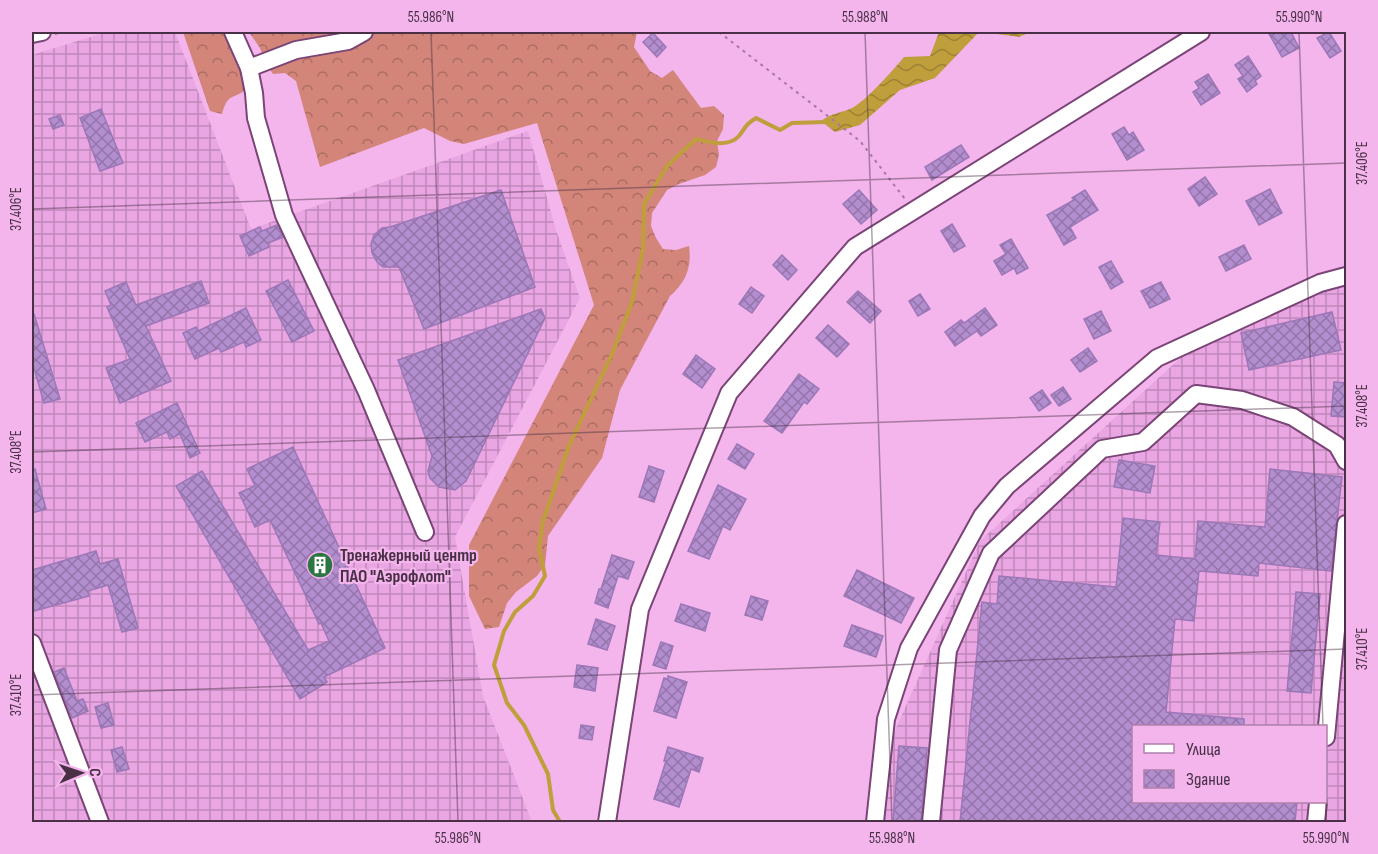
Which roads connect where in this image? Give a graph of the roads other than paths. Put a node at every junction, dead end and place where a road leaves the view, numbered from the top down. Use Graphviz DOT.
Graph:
graph roads {
  1 [pos="42,32"];
  2 [pos="233,32"];
  3 [pos="364,32"];
  4 [pos="1201,32"];
  5 [pos="32,34"];
  6 [pos="249,68"];
  7 [pos="1347,276"];
  8 [pos="1347,461"];
  9 [pos="1347,524"];
  10 [pos="425,532"];
  11 [pos="32,643"];
  12 [pos="1327,727"];
  13 [pos="1318,803"];
  14 [pos="100,822"];
  15 [pos="607,822"];
  16 [pos="875,822"];
  17 [pos="931,822"];
  18 [pos="1316,822"];
  1 -- 5 [label="street"];
  2 -- 6 [label="street"];
  3 -- 6 [label="street"];
  4 -- 15 [label="street"];
  6 -- 10 [label="street"];
  7 -- 16 [label="street"];
  8 -- 17 [label="street"];
  9 -- 12 [label="street"];
  11 -- 14 [label="street"];
  13 -- 18 [label="street"];
}
